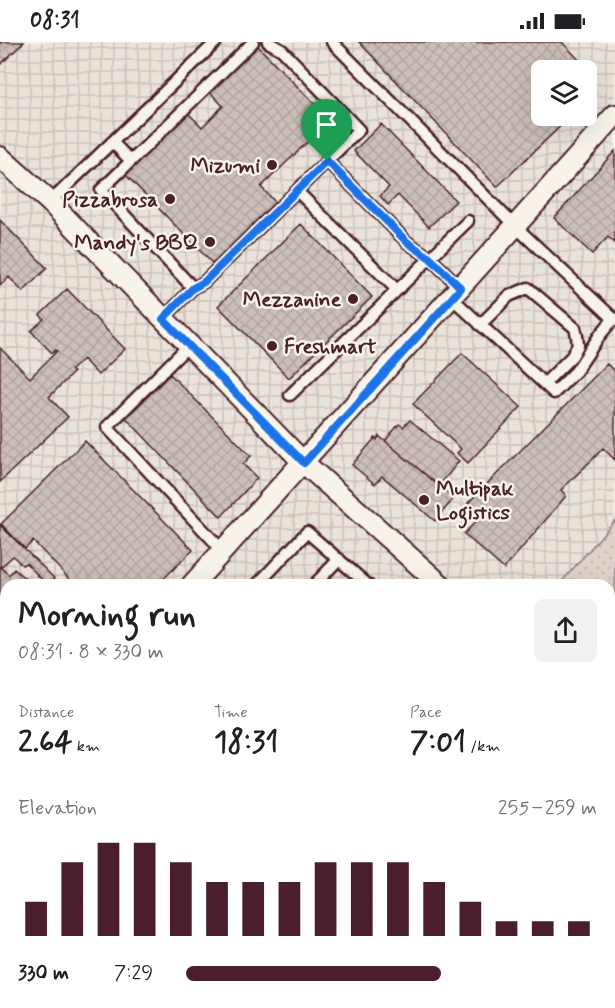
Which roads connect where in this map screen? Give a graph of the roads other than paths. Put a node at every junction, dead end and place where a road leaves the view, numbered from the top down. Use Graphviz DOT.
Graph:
graph roads {
  1 [pos="216,42"];
  2 [pos="253,42"];
  3 [pos="268,42"];
  4 [pos="332,42"];
  5 [pos="615,116"];
  6 [pos="112,142"];
  7 [pos="0,157"];
  8 [pos="130,161"];
  9 [pos="327,161"];
  10 [pos="297,191"];
  11 [pos="50,202"];
  12 [pos="468,221"];
  13 [pos="516,227"];
  14 [pos="430,258"];
  15 [pos="193,288"];
  16 [pos="397,290"];
  17 [pos="457,293"];
  18 [pos="163,319"];
  19 [pos="614,319"];
  20 [pos="480,325"];
  21 [pos="189,345"];
  22 [pos="544,384"];
  23 [pos="290,396"];
  24 [pos="304,463"];
  25 [pos="223,551"];
  26 [pos="339,559"];
  27 [pos="197,579"];
  28 [pos="262,579"];
  29 [pos="320,579"];
  30 [pos="361,579"];
  31 [pos="434,579"];
  1 -- 6 [label="lane"];
  2 -- 8 [label="lane"];
  3 -- 9 [label="lane"];
  4 -- 13 [label="lane"];
  5 -- 13 [label="street"];
  6 -- 8 [label="lane"];
  6 -- 11 [label="lane"];
  7 -- 11 [label="street"];
  8 -- 15 [label="lane"];
  9 -- 10 [label="lane"];
  9 -- 14 [label="lane"];
  10 -- 15 [label="lane"];
  10 -- 16 [label="lane"];
  11 -- 18 [label="street"];
  12 -- 14 [label="lane"];
  13 -- 17 [label="street"];
  13 -- 19 [label="lane"];
  14 -- 16 [label="lane"];
  14 -- 17 [label="lane"];
  15 -- 18 [label="lane"];
  16 -- 23 [label="lane"];
  17 -- 20 [label="lane"];
  17 -- 24 [label="street"];
  18 -- 21 [label="street"];
  19 -- 22 [label="lane"];
  20 -- 22 [label="lane"];
  20 -- 22 [label="lane"];
  21 -- 24 [label="street"];
  21 -- 25 [label="lane"];
  24 -- 25 [label="street"];
  24 -- 31 [label="street"];
  25 -- 27 [label="street"];
  26 -- 28 [label="lane"];
  26 -- 29 [label="lane"];
  26 -- 30 [label="lane"];
}
